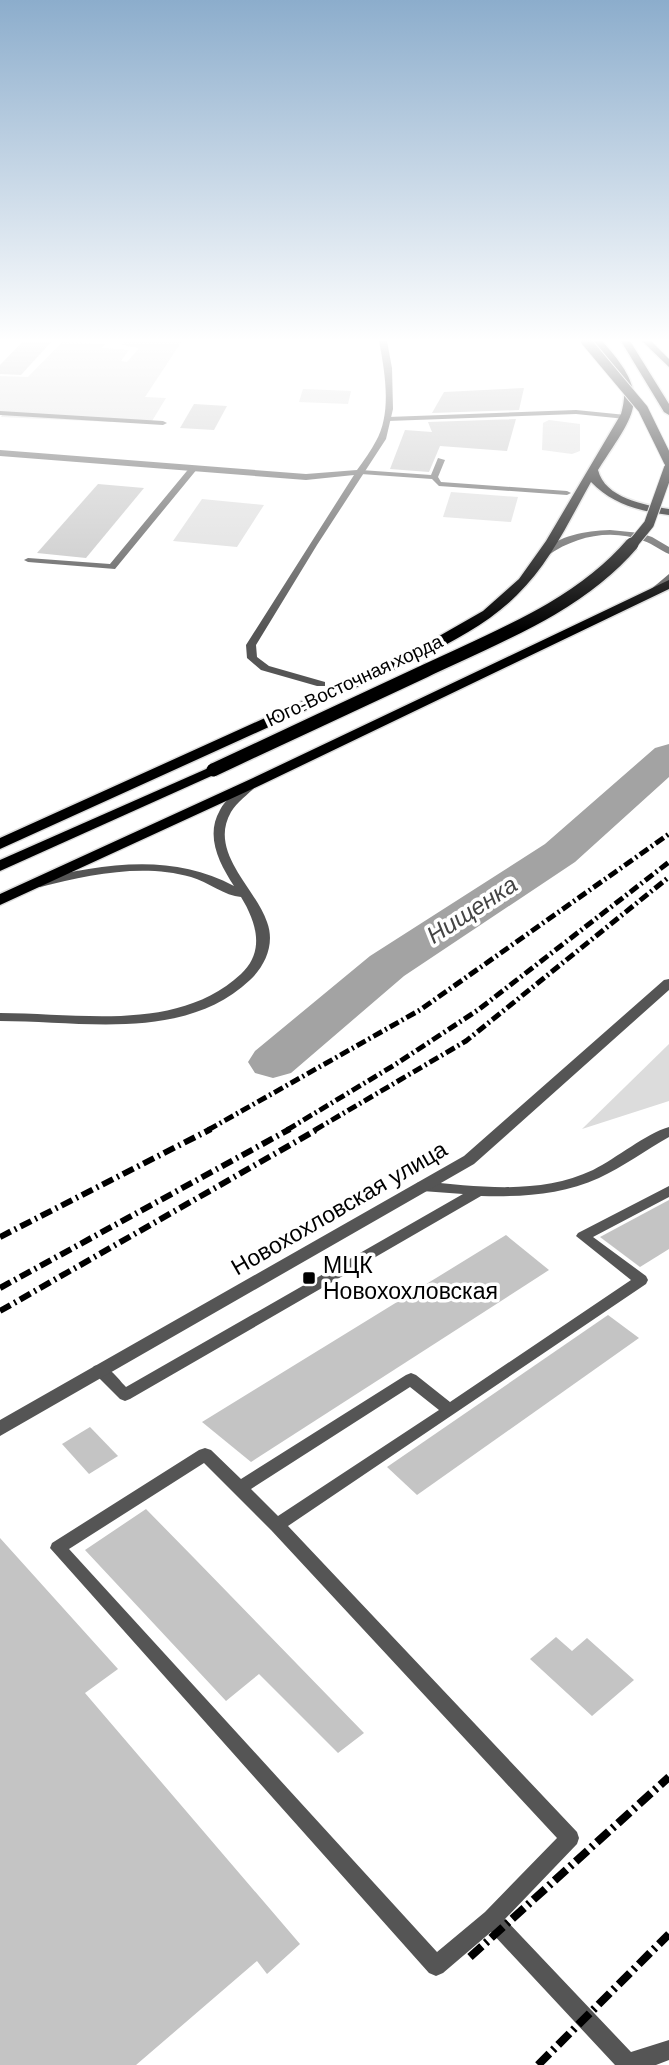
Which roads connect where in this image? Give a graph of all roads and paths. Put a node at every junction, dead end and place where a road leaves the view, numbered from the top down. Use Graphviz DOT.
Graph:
graph roads {
  1 [pos="382,437"];
  2 [pos="613,437"];
  3 [pos="657,437"];
  4 [pos="0,445"];
  5 [pos="0,453"];
  6 [pos="442,460"];
  7 [pos="669,461"];
  8 [pos="194,468"];
  9 [pos="669,468"];
  10 [pos="593,470"];
  11 [pos="360,472"];
  12 [pos="434,477"];
  13 [pos="568,493"];
  14 [pos="669,512"];
  15 [pos="669,551"];
  16 [pos="545,553"];
  17 [pos="28,560"];
  18 [pos="669,577"];
  19 [pos="669,586"];
  20 [pos="653,593"];
  21 [pos="321,684"];
  22 [pos="258,780"];
  23 [pos="0,844"];
  24 [pos="0,866"];
  25 [pos="32,885"];
  26 [pos="0,900"];
  27 [pos="254,906"];
  28 [pos="669,983"];
  29 [pos="0,1017"];
  30 [pos="669,1131"];
  31 [pos="422,1186"];
  32 [pos="481,1190"];
  33 [pos="669,1191"];
  34 [pos="99,1370"];
  35 [pos="450,1410"];
  36 [pos="0,1429"];
  37 [pos="240,1489"];
  38 [pos="277,1525"];
  39 [pos="492,1919"];
  40 [pos="669,2050"];
  41 [pos="627,2064"];
  1 -- 11 [label="street"];
  2 -- 10 [label="main road"];
  3 -- 7 [label="main road, bridge"];
  4 -- 11 [label="street"];
  5 -- 8 [label="street"];
  6 -- 12 [label="lane"];
  8 -- 11 [label="street"];
  8 -- 17 [label="lane"];
  9 -- 24 [label="main road, Юго-Восточная хорда, bridge"];
  10 -- 14 [label="main road"];
  10 -- 16 [label="main road"];
  11 -- 12 [label="lane"];
  11 -- 21 [label="street"];
  12 -- 13 [label="lane"];
  15 -- 16 [label="street"];
  16 -- 23 [label="main road"];
  18 -- 20 [label="street"];
  19 -- 20 [label="main road"];
  20 -- 22 [label="main road"];
  22 -- 25 [label="main road"];
  22 -- 27 [label="street"];
  25 -- 26 [label="main road"];
  25 -- 27 [label="street"];
  27 -- 29 [label="street"];
  28 -- 31 [label="street, Новохохловская улица"];
  30 -- 32 [label="lane"];
  31 -- 32 [label="lane"];
  31 -- 34 [label="street, Новохохловская улица"];
  32 -- 34 [label="lane"];
  33 -- 35 [label="lane"];
  34 -- 36 [label="street, Новохохловская улица"];
  35 -- 37 [label="lane"];
  35 -- 38 [label="lane"];
  37 -- 38 [label="lane"];
  37 -- 39 [label="lane"];
  38 -- 39 [label="lane"];
  39 -- 41 [label="lane"];
  40 -- 41 [label="lane"];
}
